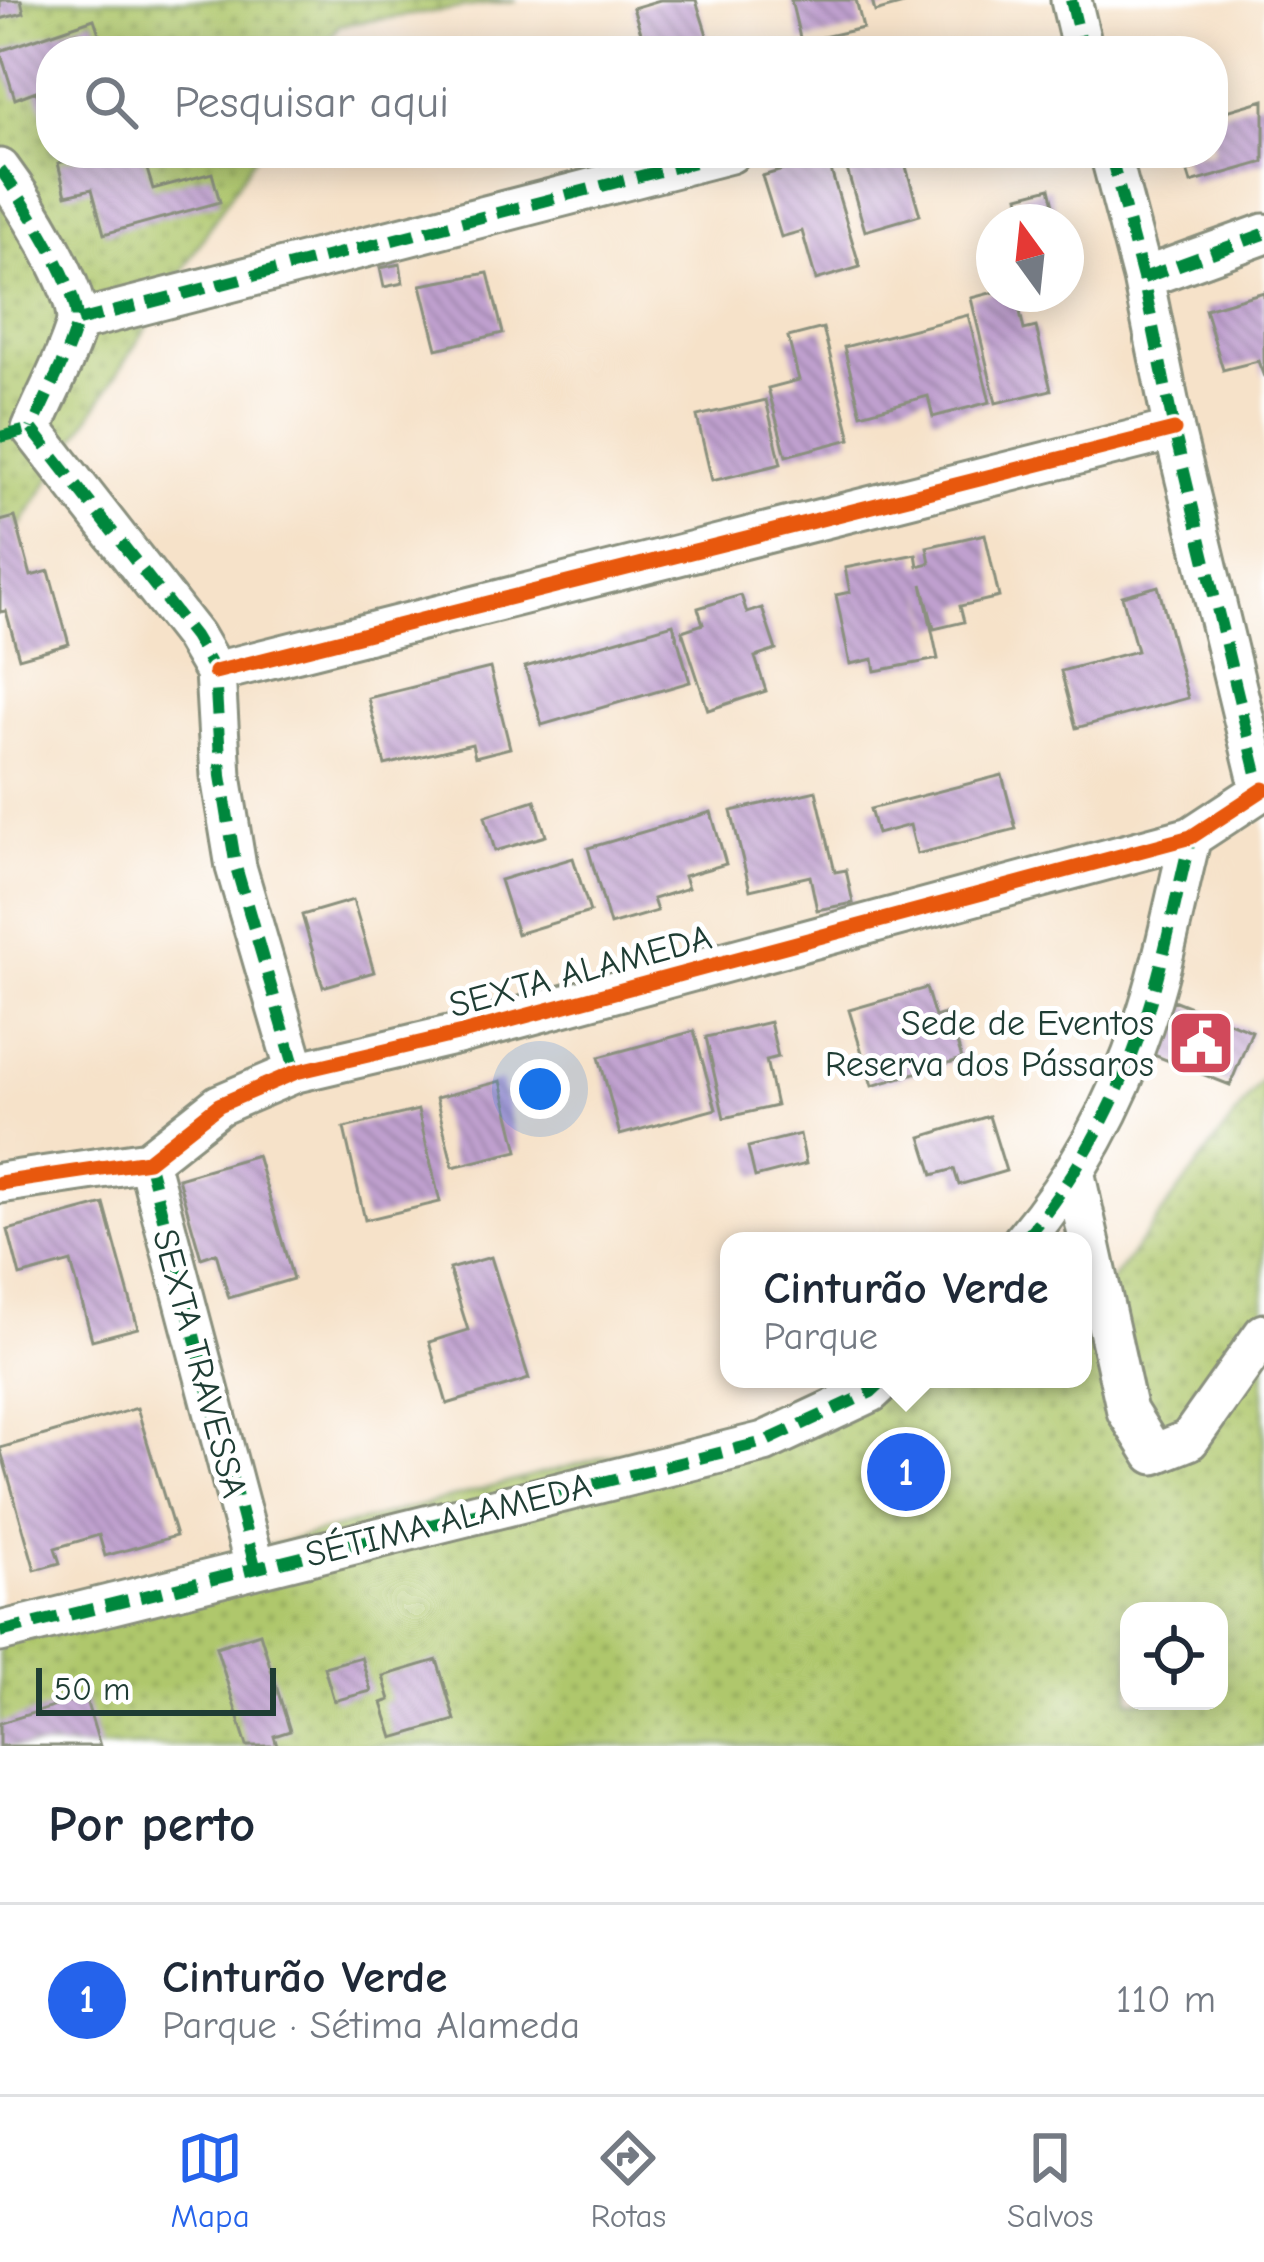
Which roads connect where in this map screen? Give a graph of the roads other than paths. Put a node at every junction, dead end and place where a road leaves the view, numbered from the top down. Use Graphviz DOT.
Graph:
graph roads {
  1 [pos="1071,0"];
  2 [pos="1079,36"];
  3 [pos="672,168"];
  4 [pos="1114,168"];
  5 [pos="0,169"];
  6 [pos="1264,233"];
  7 [pos="1143,278"];
  8 [pos="78,321"];
  9 [pos="1174,430"];
  10 [pos="16,433"];
  11 [pos="215,672"];
  12 [pos="1263,790"];
  13 [pos="1191,837"];
  14 [pos="296,1072"];
  15 [pos="148,1161"];
  16 [pos="1074,1171"];
  17 [pos="0,1183"];
  18 [pos="1031,1232"];
  19 [pos="1087,1232"];
  20 [pos="1092,1253"];
  21 [pos="1264,1334"];
  22 [pos="876,1388"];
  23 [pos="255,1566"];
  24 [pos="0,1632"];
  1 -- 2 [label="street"];
  3 -- 8 [label="street"];
  4 -- 7 [label="street"];
  5 -- 8 [label="street"];
  6 -- 7 [label="street"];
  7 -- 9 [label="street"];
  8 -- 10 [label="street"];
  9 -- 11 [label="street"];
  9 -- 12 [label="street"];
  10 -- 11 [label="street"];
  11 -- 14 [label="street"];
  12 -- 13 [label="street, SEXTA ALAMEDA"];
  13 -- 14 [label="street, SEXTA ALAMEDA"];
  13 -- 16 [label="street"];
  14 -- 15 [label="street, SEXTA ALAMEDA"];
  15 -- 17 [label="street, SEXTA ALAMEDA"];
  15 -- 23 [label="street, SEXTA TRAVESSA"];
  16 -- 18 [label="street"];
  16 -- 19 [label="street"];
  20 -- 21 [label="street"];
  22 -- 23 [label="street, SÉTIMA ALAMEDA"];
  23 -- 24 [label="street, SÉTIMA ALAMEDA"];
}
